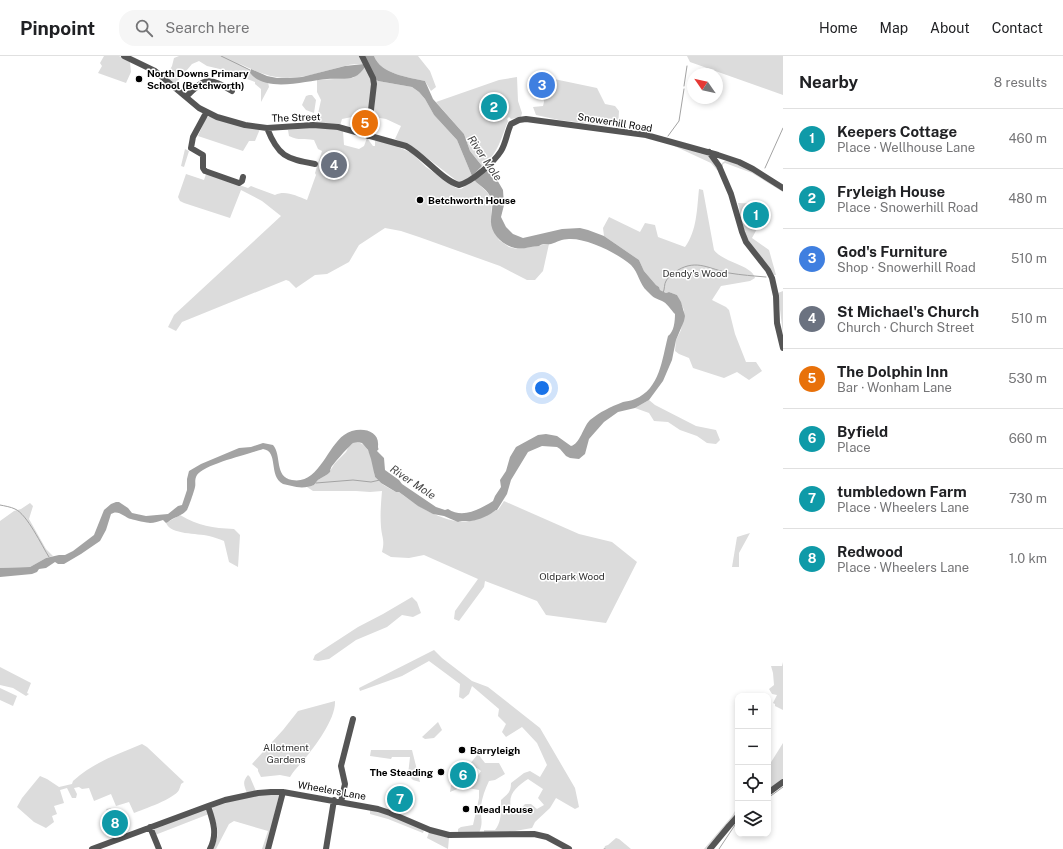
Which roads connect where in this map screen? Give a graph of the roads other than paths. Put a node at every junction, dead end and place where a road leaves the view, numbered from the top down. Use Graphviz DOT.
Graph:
graph roads {
  1 [pos="124,56"];
  2 [pos="362,56"];
  3 [pos="232,91"];
  4 [pos="186,97"];
  5 [pos="206,112"];
  6 [pos="267,128"];
  7 [pos="368,136"];
  8 [pos="709,152"];
  9 [pos="725,157"];
  10 [pos="315,164"];
  11 [pos="719,166"];
  12 [pos="485,168"];
  13 [pos="243,177"];
  14 [pos="783,188"];
  15 [pos="783,348"];
  16 [pos="353,719"];
  17 [pos="783,782"];
  18 [pos="283,792"];
  19 [pos="771,792"];
  20 [pos="338,801"];
  21 [pos="208,806"];
  22 [pos="735,819"];
  23 [pos="150,827"];
  24 [pos="102,847"];
  25 [pos="92,849"];
  26 [pos="159,849"];
  27 [pos="210,849"];
  28 [pos="268,849"];
  29 [pos="326,849"];
  30 [pos="569,849"];
  31 [pos="710,849"];
  1 -- 4 [label="street, The Street"];
  2 -- 7 [label="street"];
  3 -- 4 [label="street"];
  4 -- 5 [label="street, The Street"];
  5 -- 6 [label="street, The Street"];
  5 -- 13 [label="street"];
  6 -- 7 [label="street, The Street"];
  6 -- 10 [label="street"];
  7 -- 12 [label="street, The Street"];
  8 -- 9 [label="street, Snowerhill Road"];
  8 -- 11 [label="street"];
  8 -- 12 [label="street, Snowerhill Road"];
  9 -- 11 [label="street"];
  9 -- 14 [label="street, Snowerhill Road"];
  11 -- 15 [label="street"];
  16 -- 20 [label="street"];
  17 -- 19 [label="street"];
  18 -- 20 [label="street, Wheelers Lane"];
  18 -- 21 [label="street, Wheelers Lane"];
  18 -- 28 [label="street"];
  20 -- 29 [label="street"];
  20 -- 30 [label="street, Wheelers Lane"];
  21 -- 23 [label="street, Wheelers Lane"];
  21 -- 27 [label="street"];
  22 -- 31 [label="street"];
  23 -- 24 [label="street, Wheelers Lane"];
  23 -- 26 [label="street"];
  24 -- 25 [label="street, Wheelers Lane"];
}
